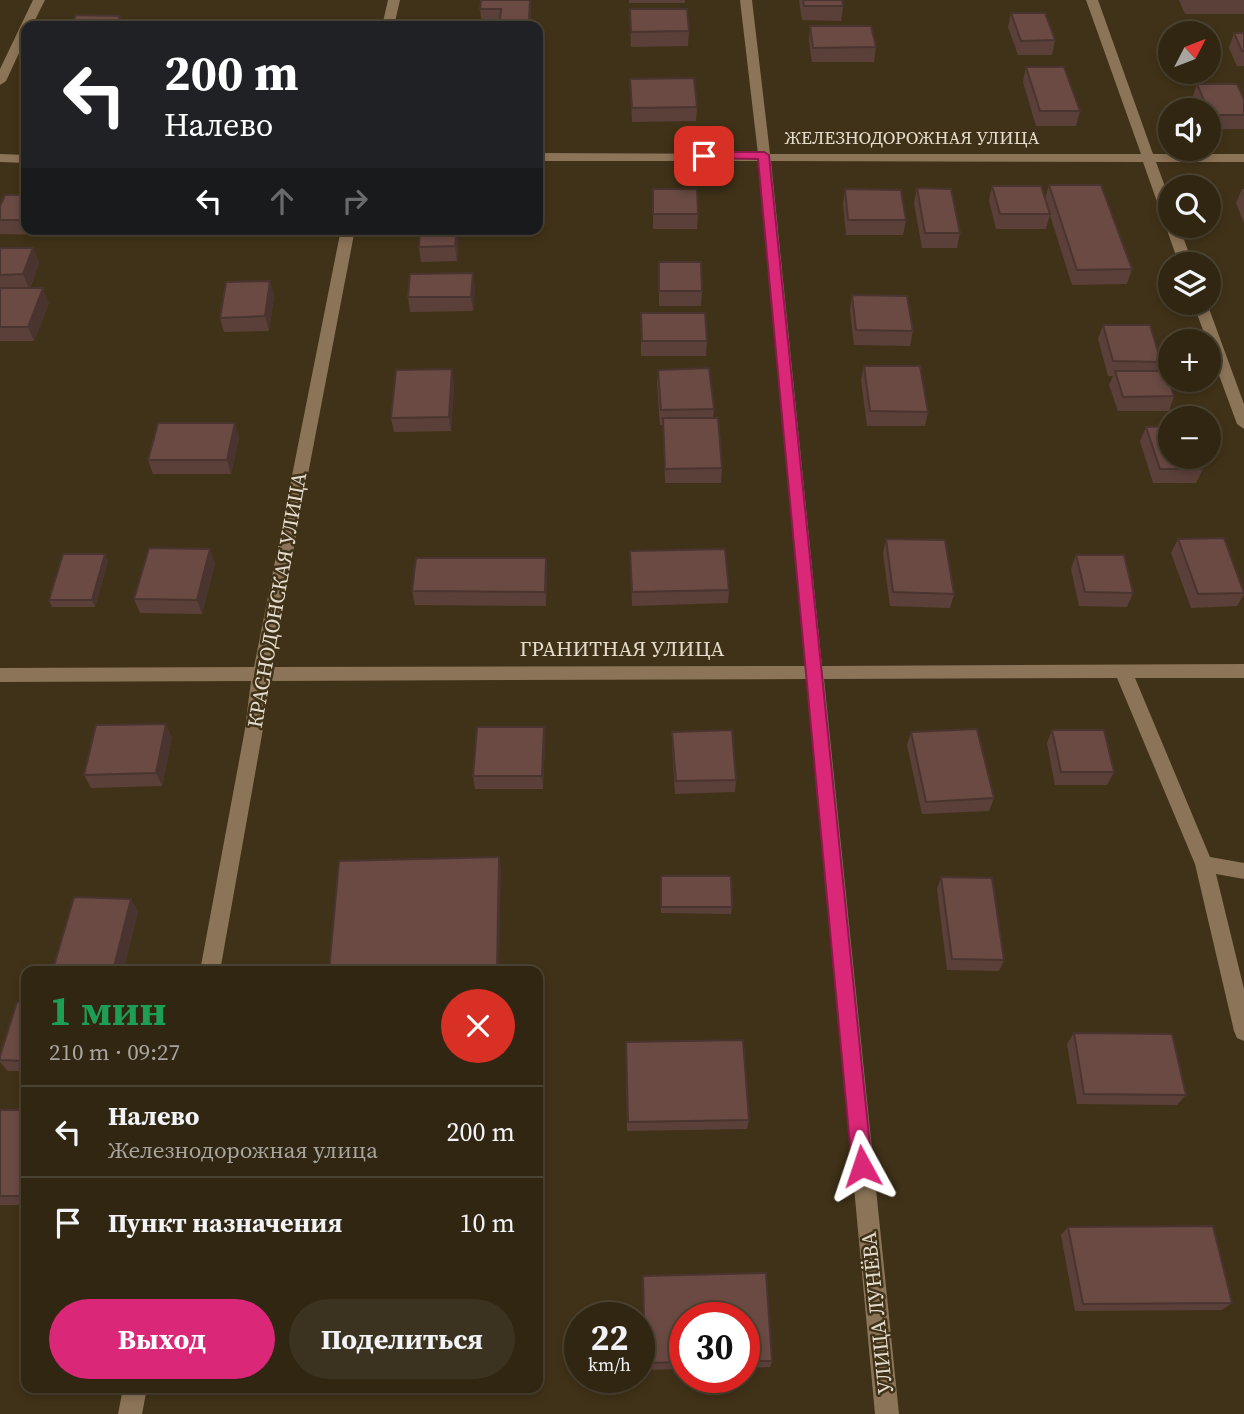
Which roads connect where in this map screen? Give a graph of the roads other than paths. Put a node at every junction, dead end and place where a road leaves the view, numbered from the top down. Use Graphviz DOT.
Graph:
graph roads {
  1 [pos="39,0"];
  2 [pos="394,0"];
  3 [pos="746,0"];
  4 [pos="1092,0"];
  5 [pos="29,21"];
  6 [pos="389,21"];
  7 [pos="21,37"];
  8 [pos="0,81"];
  9 [pos="764,155"];
  10 [pos="1147,156"];
  11 [pos="543,157"];
  12 [pos="1244,158"];
  13 [pos="0,159"];
  14 [pos="21,159"];
  15 [pos="1158,187"];
  16 [pos="347,235"];
  17 [pos="1204,315"];
  18 [pos="1244,424"];
  19 [pos="1123,671"];
  20 [pos="1244,671"];
  21 [pos="814,672"];
  22 [pos="261,673"];
  23 [pos="0,675"];
  24 [pos="1204,864"];
  25 [pos="1244,871"];
  26 [pos="211,966"];
  27 [pos="1244,1031"];
  28 [pos="134,1393"];
  29 [pos="130,1414"];
  30 [pos="887,1414"];
  1 -- 5 [label="street"];
  2 -- 6 [label="street"];
  3 -- 9 [label="street, УЛИЦА ЛУНЁВА"];
  4 -- 10 [label="street"];
  7 -- 8 [label="street"];
  9 -- 10 [label="street, ЖЕЛЕЗНОДОРОЖНАЯ УЛИЦА"];
  9 -- 11 [label="street, ЖЕЛЕЗНОДОРОЖНАЯ УЛИЦА"];
  9 -- 21 [label="street, УЛИЦА ЛУНЁВА"];
  10 -- 12 [label="street, ЖЕЛЕЗНОДОРОЖНАЯ УЛИЦА"];
  10 -- 15 [label="street"];
  13 -- 14 [label="street"];
  16 -- 22 [label="street, КРАСНОДОНСКАЯ УЛИЦА"];
  17 -- 18 [label="street"];
  19 -- 20 [label="street, ГРАНИТНАЯ УЛИЦА"];
  19 -- 21 [label="street, ГРАНИТНАЯ УЛИЦА"];
  19 -- 24 [label="street"];
  21 -- 22 [label="street, ГРАНИТНАЯ УЛИЦА"];
  21 -- 30 [label="street, УЛИЦА ЛУНЁВА"];
  22 -- 23 [label="street, ГРАНИТНАЯ УЛИЦА"];
  22 -- 26 [label="street, КРАСНОДОНСКАЯ УЛИЦА"];
  24 -- 25 [label="street"];
  24 -- 27 [label="street"];
  28 -- 29 [label="street"];
}
